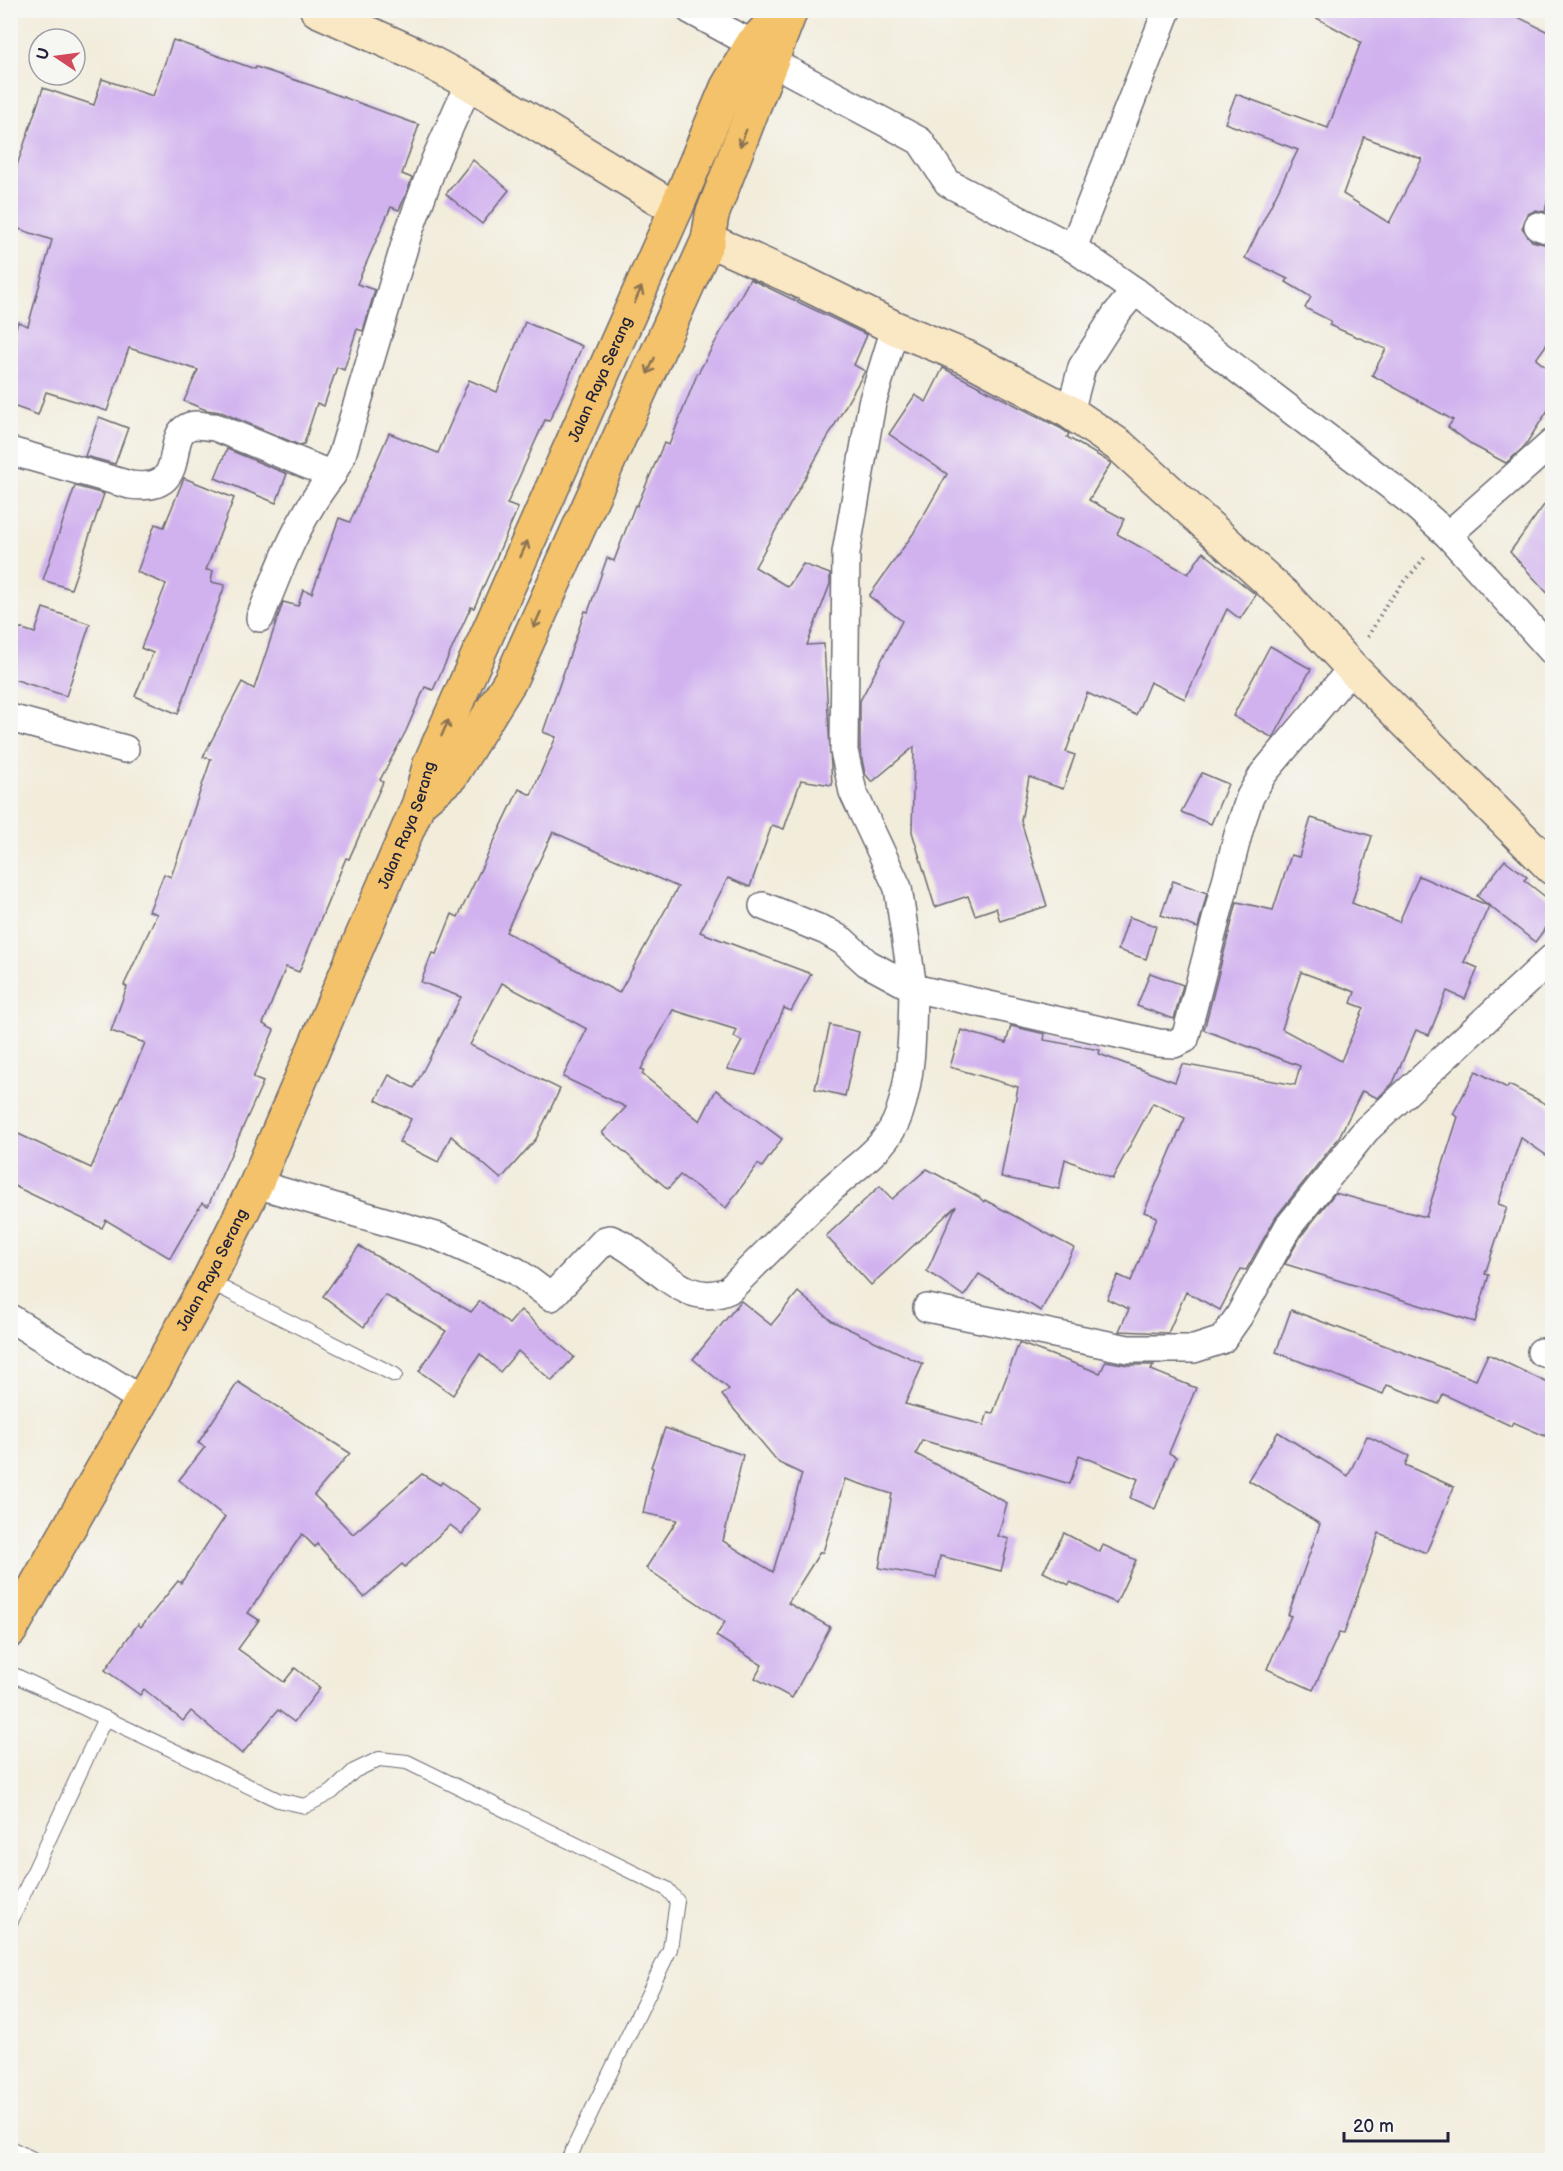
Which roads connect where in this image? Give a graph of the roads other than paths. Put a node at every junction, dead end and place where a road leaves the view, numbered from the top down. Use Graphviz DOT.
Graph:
graph roads {
  1 [pos="317,10"];
  2 [pos="690,10"];
  3 [pos="784,10"];
  4 [pos="790,10"];
  5 [pos="1167,10"];
  6 [pos="756,65"];
  7 [pos="469,83"];
  8 [pos="680,201"];
  9 [pos="710,228"];
  10 [pos="1073,248"];
  11 [pos="1135,291"];
  12 [pos="895,328"];
  13 [pos="1070,412"];
  14 [pos="1552,444"];
  15 [pos="10,451"];
  16 [pos="332,475"];
  17 [pos="1448,534"];
  18 [pos="260,618"];
  19 [pos="1552,651"];
  20 [pos="1352,669"];
  21 [pos="10,718"];
  22 [pos="125,749"];
  23 [pos="419,802"];
  24 [pos="1552,868"];
  25 [pos="763,906"];
  26 [pos="1552,958"];
  27 [pos="913,988"];
  28 [pos="256,1184"];
  29 [pos="208,1281"];
  30 [pos="927,1308"];
  31 [pos="10,1318"];
  32 [pos="395,1375"];
  33 [pos="142,1400"];
  34 [pos="10,1631"];
  35 [pos="10,1673"];
  36 [pos="105,1718"];
  37 [pos="10,1923"];
  38 [pos="10,2148"];
  39 [pos="35,2160"];
  40 [pos="568,2160"];
  1 -- 7 [label="street"];
  2 -- 6 [label="street"];
  3 -- 6 [label="highway, Jalan Raya Serang"];
  4 -- 6 [label="highway"];
  5 -- 10 [label="street"];
  6 -- 8 [label="highway, Jalan Raya Serang"];
  6 -- 9 [label="highway, one-way"];
  6 -- 10 [label="street"];
  7 -- 8 [label="street"];
  7 -- 16 [label="street"];
  23 -- 8 [label="highway, Jalan Raya Serang, one-way"];
  9 -- 12 [label="street"];
  9 -- 23 [label="highway, one-way"];
  10 -- 11 [label="street"];
  11 -- 13 [label="street"];
  11 -- 17 [label="street"];
  12 -- 13 [label="street"];
  12 -- 27 [label="street"];
  13 -- 20 [label="street"];
  14 -- 17 [label="street"];
  15 -- 16 [label="street"];
  16 -- 18 [label="street"];
  17 -- 19 [label="street"];
  20 -- 24 [label="street"];
  20 -- 27 [label="street"];
  21 -- 22 [label="street"];
  23 -- 28 [label="highway, Jalan Raya Serang"];
  25 -- 27 [label="street"];
  26 -- 30 [label="street"];
  27 -- 28 [label="street"];
  28 -- 29 [label="highway, Jalan Raya Serang"];
  29 -- 32 [label="lane"];
  29 -- 33 [label="highway, Jalan Raya Serang"];
  31 -- 33 [label="street"];
  33 -- 34 [label="highway, Jalan Raya Serang"];
  35 -- 36 [label="lane"];
  36 -- 37 [label="lane"];
  36 -- 40 [label="lane"];
  38 -- 39 [label="lane"];
}
